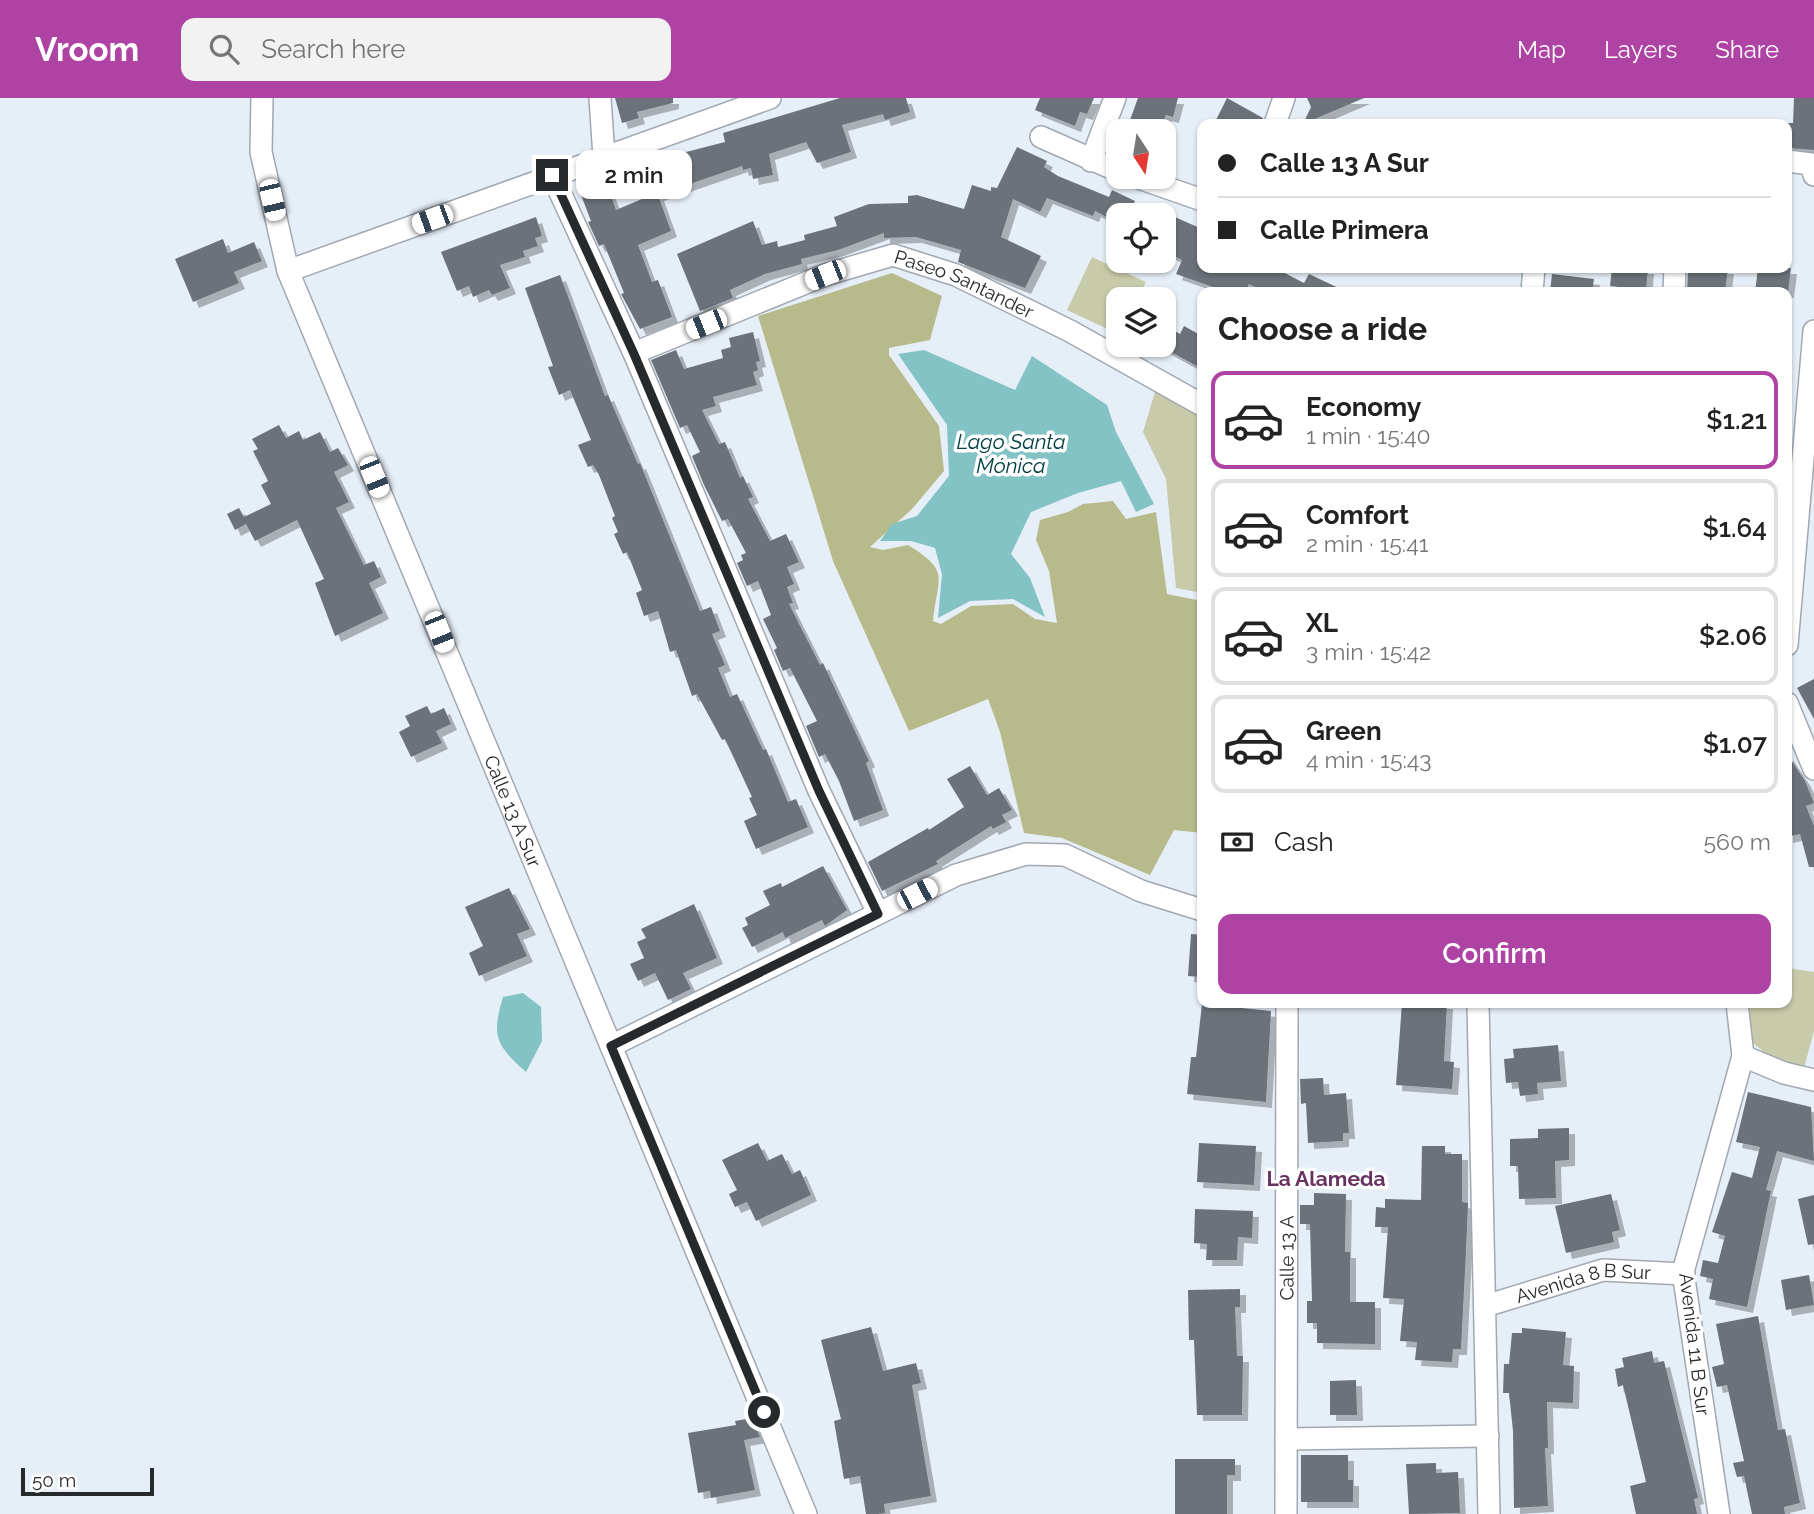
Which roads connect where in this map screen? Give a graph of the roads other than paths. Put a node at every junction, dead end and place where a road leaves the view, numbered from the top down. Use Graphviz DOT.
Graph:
graph roads {
  1 [pos="262,98"];
  2 [pos="600,98"];
  3 [pos="770,98"];
  4 [pos="1115,98"];
  5 [pos="1284,98"];
  6 [pos="1277,119"];
  7 [pos="1041,137"];
  8 [pos="604,157"];
  9 [pos="1091,161"];
  10 [pos="1792,162"];
  11 [pos="1106,167"];
  12 [pos="552,175"];
  13 [pos="1814,175"];
  14 [pos="1170,189"];
  15 [pos="1197,198"];
  16 [pos="288,271"];
  17 [pos="1814,331"];
  18 [pos="634,354"];
  19 [pos="1197,402"];
  20 [pos="1792,587"];
  21 [pos="1792,715"];
  22 [pos="1814,769"];
  23 [pos="1197,908"];
  24 [pos="878,914"];
  25 [pos="1287,1008"];
  26 [pos="1478,1008"];
  27 [pos="1738,1008"];
  28 [pos="611,1046"];
  29 [pos="1743,1056"];
  30 [pos="1814,1080"];
  31 [pos="1684,1274"];
  32 [pos="1485,1306"];
  33 [pos="1488,1436"];
  34 [pos="1286,1439"];
  35 [pos="806,1514"];
  36 [pos="1286,1514"];
  37 [pos="1489,1514"];
  38 [pos="1719,1514"];
  1 -- 16 [label="street, Calle 13 A Sur"];
  2 -- 8 [label="street"];
  3 -- 8 [label="street"];
  4 -- 9 [label="street"];
  5 -- 6 [label="street"];
  7 -- 9 [label="street"];
  8 -- 12 [label="street"];
  9 -- 11 [label="street"];
  10 -- 13 [label="street"];
  12 -- 16 [label="street"];
  12 -- 18 [label="street"];
  14 -- 15 [label="street"];
  16 -- 28 [label="street, Calle 13 A Sur"];
  17 -- 20 [label="street"];
  18 -- 19 [label="street, Paseo Santander"];
  18 -- 24 [label="street"];
  21 -- 22 [label="street"];
  23 -- 24 [label="street"];
  24 -- 28 [label="street"];
  25 -- 34 [label="street, Calle 13 A"];
  26 -- 32 [label="street"];
  27 -- 29 [label="street"];
  28 -- 35 [label="street, Calle 13 A Sur"];
  29 -- 30 [label="street"];
  29 -- 31 [label="street, Avenida 11 B Sur"];
  31 -- 32 [label="street, Avenida 8 B Sur"];
  31 -- 38 [label="street, Avenida 11 B Sur"];
  32 -- 33 [label="street"];
  33 -- 34 [label="street"];
  33 -- 37 [label="street"];
  34 -- 36 [label="street, Calle 13 A"];
}
